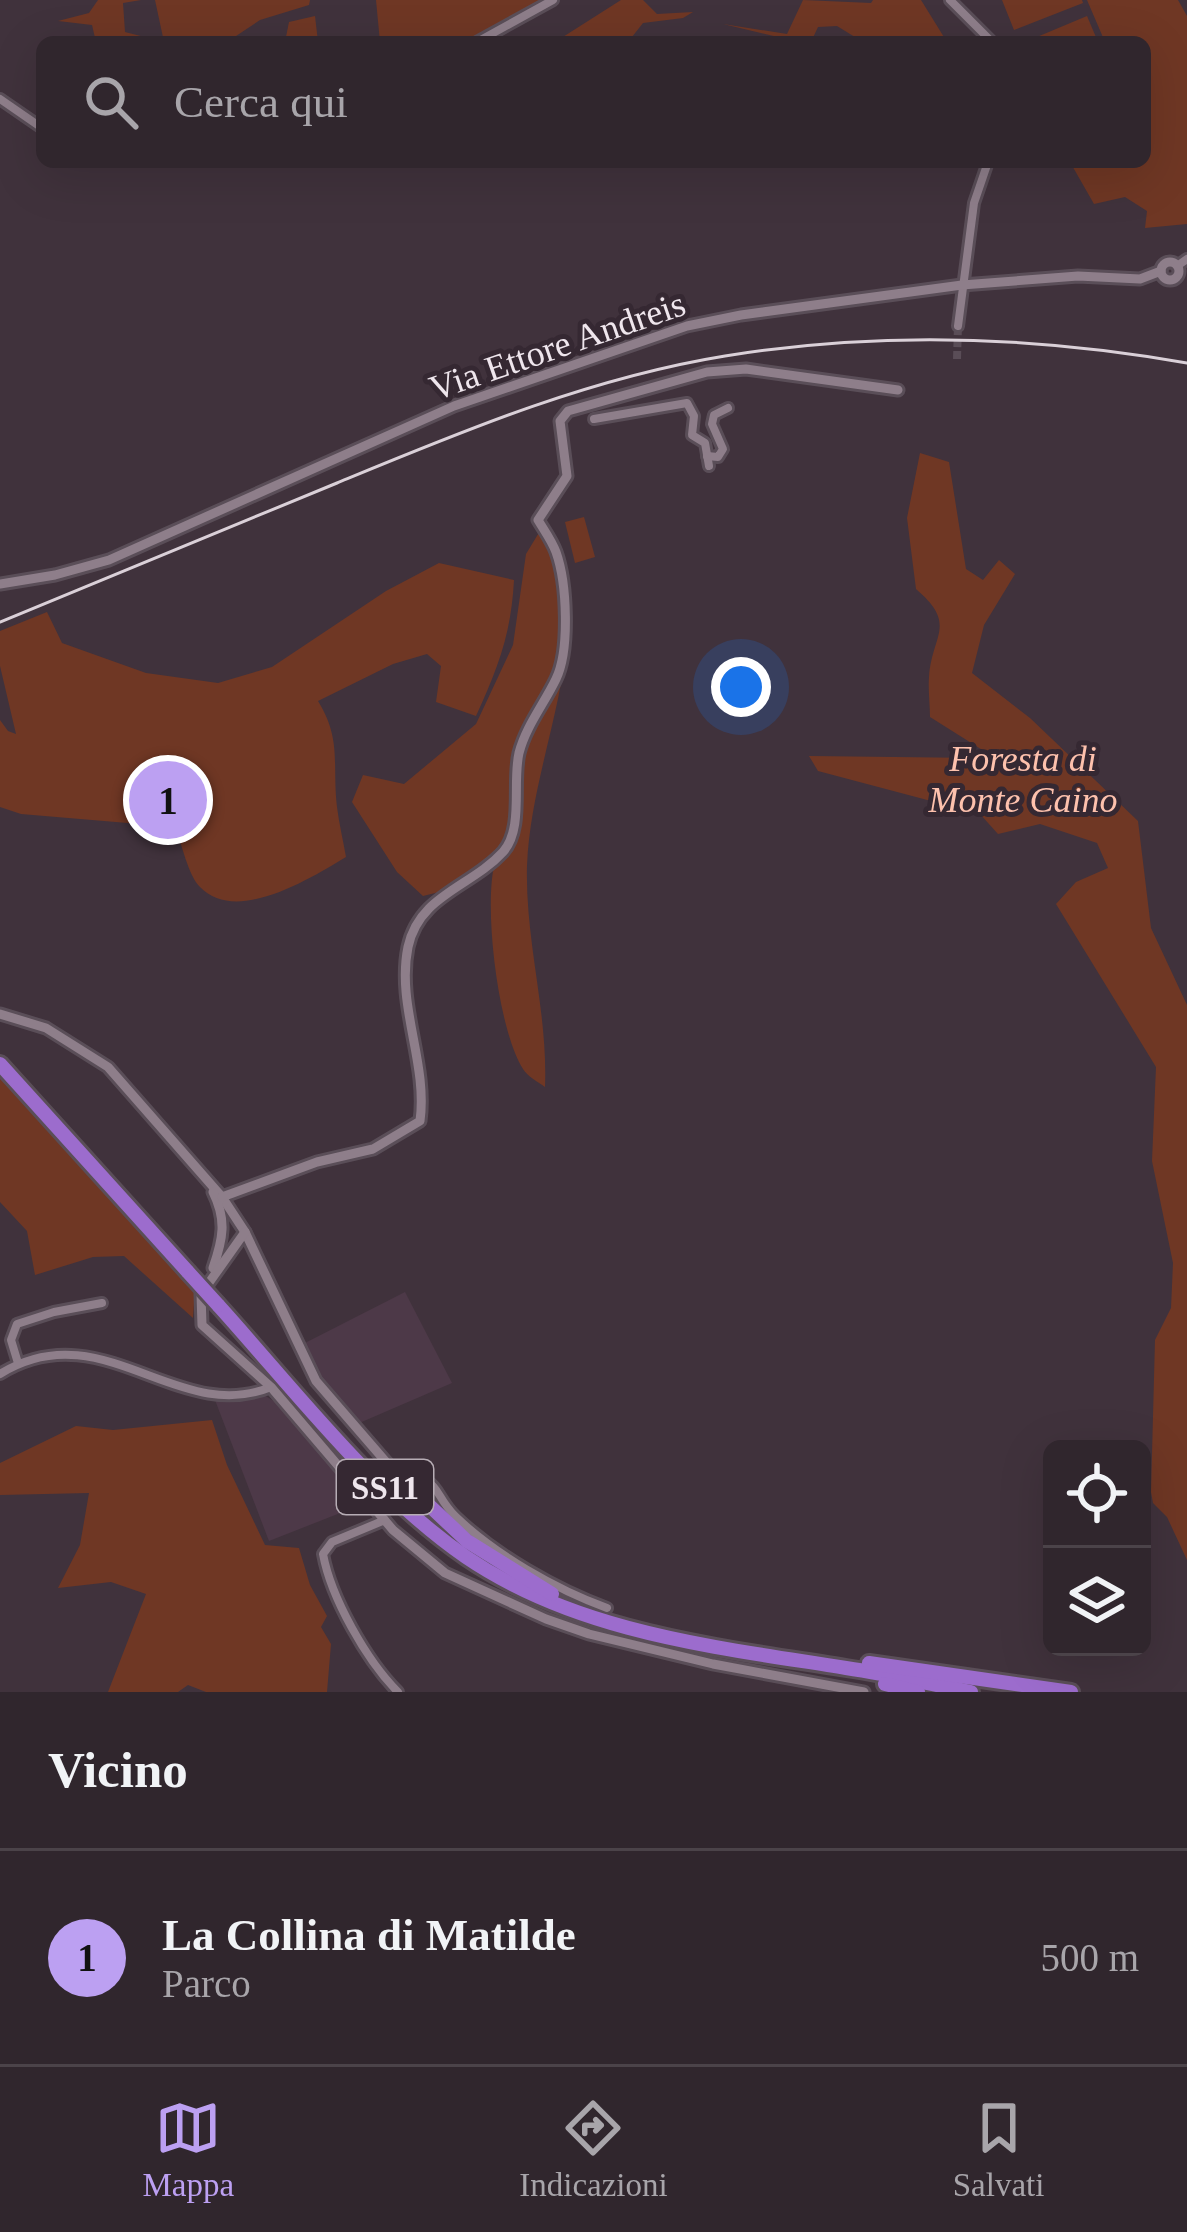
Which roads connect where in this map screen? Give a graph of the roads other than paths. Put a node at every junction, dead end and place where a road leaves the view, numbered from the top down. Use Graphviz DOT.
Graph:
graph roads {
  1 [pos="553,0"];
  2 [pos="950,0"];
  3 [pos="488,36"];
  4 [pos="986,36"];
  5 [pos="0,99"];
  6 [pos="36,124"];
  7 [pos="986,168"];
  8 [pos="1180,267"];
  9 [pos="962,286"];
  10 [pos="1187,286"];
  11 [pos="958,326"];
  12 [pos="898,390"];
  13 [pos="728,408"];
  14 [pos="594,419"];
  15 [pos="0,584"];
  16 [pos="0,1014"];
  17 [pos="0,1064"];
  18 [pos="208,1184"];
  19 [pos="222,1197"];
  20 [pos="245,1232"];
  21 [pos="221,1243"];
  22 [pos="229,1256"];
  23 [pos="256,1258"];
  24 [pos="210,1279"];
  25 [pos="102,1303"];
  26 [pos="18,1363"];
  27 [pos="256,1373"];
  28 [pos="0,1374"];
  29 [pos="272,1387"];
  30 [pos="245,1394"];
  31 [pos="399,1477"];
  32 [pos="385,1520"];
  33 [pos="600,1613"];
  34 [pos="698,1645"];
  35 [pos="398,1692"];
  36 [pos="864,1692"];
  37 [pos="918,1692"];
  38 [pos="971,1692"];
  39 [pos="1071,1692"];
  1 -- 3 [label="street"];
  2 -- 4 [label="street"];
  5 -- 6 [label="street"];
  7 -- 9 [label="street"];
  8 -- 9 [label="street, Via Ettore Andreis"];
  8 -- 10 [label="street"];
  9 -- 11 [label="street"];
  9 -- 15 [label="street, Via Ettore Andreis"];
  12 -- 19 [label="street"];
  13 -- 14 [label="street"];
  16 -- 18 [label="street"];
  17 -- 33 [label="highway, SS11, bridge"];
  18 -- 19 [label="street"];
  18 -- 21 [label="street"];
  19 -- 20 [label="street"];
  20 -- 21 [label="street"];
  20 -- 22 [label="street"];
  20 -- 23 [label="street"];
  21 -- 24 [label="street"];
  22 -- 23 [label="street"];
  22 -- 24 [label="street"];
  23 -- 31 [label="street"];
  24 -- 27 [label="street"];
  25 -- 26 [label="street"];
  26 -- 28 [label="street"];
  26 -- 30 [label="street"];
  27 -- 29 [label="street"];
  27 -- 30 [label="street"];
  29 -- 30 [label="street"];
  29 -- 32 [label="street"];
  31 -- 33 [label="highway"];
  32 -- 35 [label="street"];
  32 -- 36 [label="street"];
  33 -- 34 [label="highway, SS11"];
  34 -- 37 [label="highway"];
  34 -- 38 [label="highway, SS11"];
  34 -- 39 [label="highway"];
}
